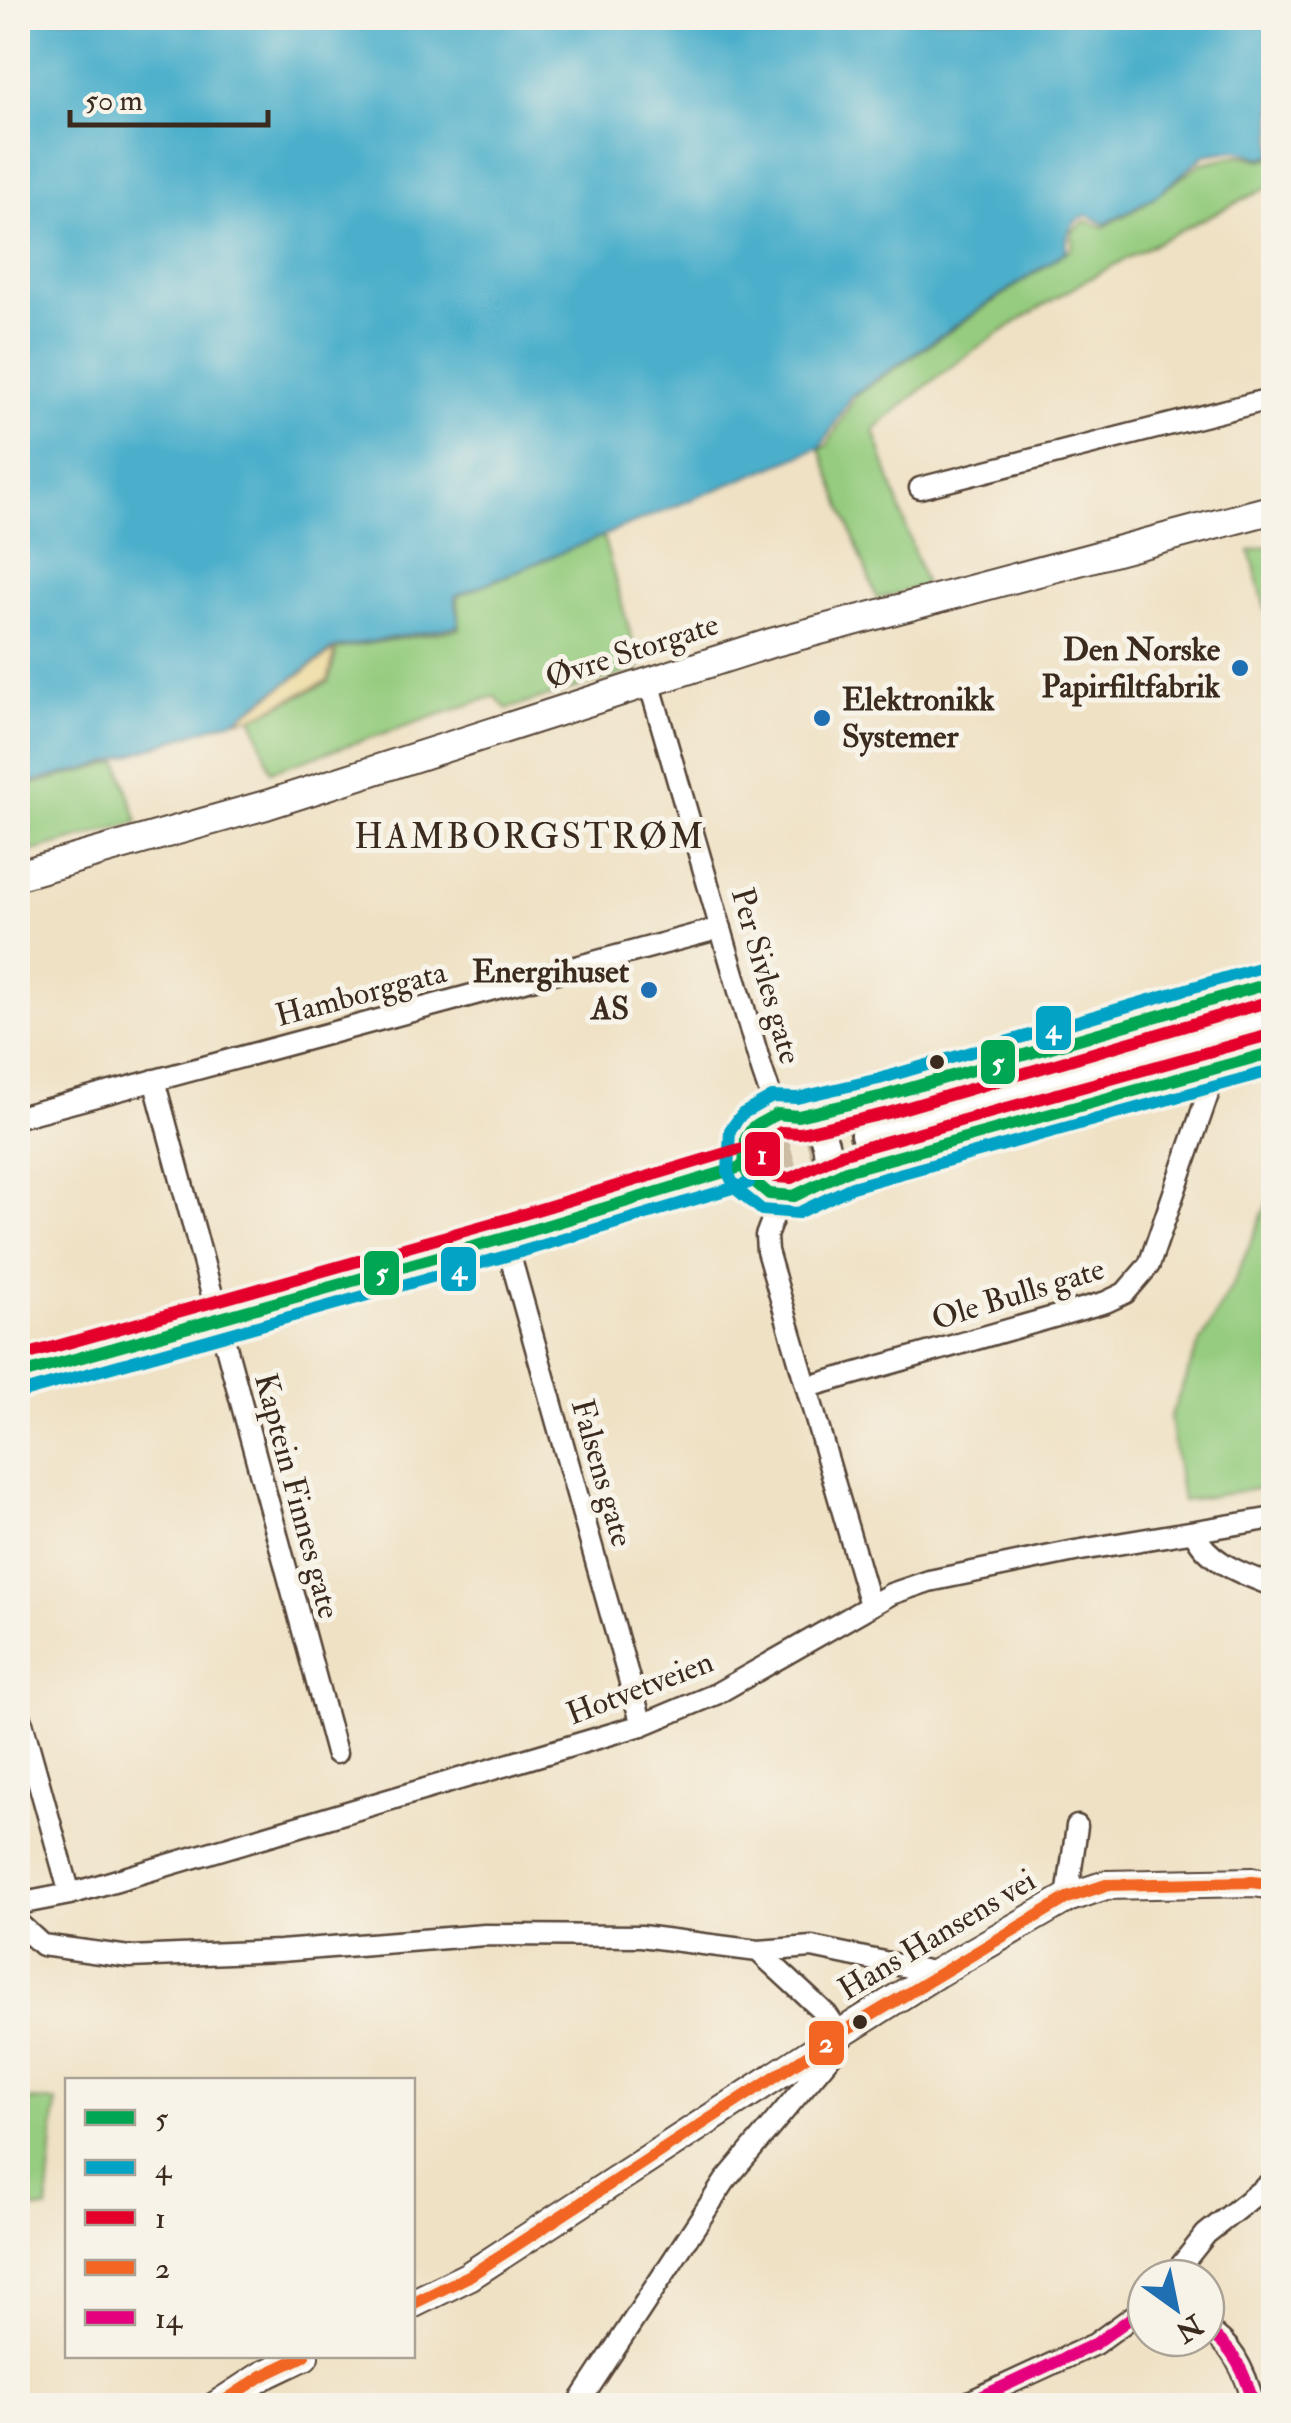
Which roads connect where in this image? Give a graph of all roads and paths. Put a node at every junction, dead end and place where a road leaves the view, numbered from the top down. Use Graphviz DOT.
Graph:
graph roads {
  1 [pos="1274,398"];
  2 [pos="920,488"];
  3 [pos="1274,509"];
  4 [pos="649,682"];
  5 [pos="18,876"];
  6 [pos="721,928"];
  7 [pos="1274,982"];
  8 [pos="1274,1019"];
  9 [pos="1274,1052"];
  10 [pos="1217,1068"];
  11 [pos="154,1080"];
  12 [pos="788,1115"];
  13 [pos="18,1117"];
  14 [pos="867,1134"];
  15 [pos="744,1166"];
  16 [pos="816,1184"];
  17 [pos="781,1197"];
  18 [pos="505,1238"];
  19 [pos="218,1319"];
  20 [pos="18,1375"];
  21 [pos="808,1388"];
  22 [pos="1274,1518"];
  23 [pos="1194,1532"];
  24 [pos="1274,1586"];
  25 [pos="870,1605"];
  26 [pos="18,1708"];
  27 [pos="642,1725"];
  28 [pos="336,1753"];
  29 [pos="1077,1826"];
  30 [pos="1274,1885"];
  31 [pos="70,1894"];
  32 [pos="1066,1898"];
  33 [pos="18,1904"];
  34 [pos="18,1923"];
  35 [pos="758,1951"];
  36 [pos="937,1973"];
  37 [pos="840,2034"];
  38 [pos="1274,2180"];
  39 [pos="1187,2258"];
  40 [pos="415,2303"];
  41 [pos="1126,2322"];
  42 [pos="1226,2346"];
  43 [pos="300,2358"];
  44 [pos="216,2406"];
  45 [pos="577,2406"];
  46 [pos="960,2406"];
  47 [pos="1254,2406"];
  1 -- 2 [label="street"];
  3 -- 4 [label="main road, Øvre Storgate"];
  4 -- 5 [label="main road, Øvre Storgate"];
  4 -- 6 [label="street, Per Sivles gate"];
  6 -- 11 [label="street, Hamborggata"];
  6 -- 12 [label="street, Per Sivles gate"];
  7 -- 12 [label="street"];
  8 -- 14 [label="main road"];
  9 -- 10 [label="street"];
  10 -- 16 [label="street"];
  10 -- 21 [label="street, Ole Bulls gate"];
  11 -- 13 [label="street, Hamborggata"];
  11 -- 19 [label="street, Kaptein Finnes gate"];
  12 -- 15 [label="street"];
  12 -- 16 [label="street"];
  15 -- 17 [label="street"];
  15 -- 18 [label="street"];
  16 -- 17 [label="street"];
  17 -- 21 [label="street"];
  18 -- 19 [label="street"];
  18 -- 27 [label="street, Falsens gate"];
  19 -- 20 [label="street"];
  19 -- 28 [label="street, Kaptein Finnes gate"];
  21 -- 25 [label="street"];
  22 -- 23 [label="street, Hotvetveien"];
  23 -- 24 [label="street"];
  23 -- 25 [label="street, Hotvetveien"];
  25 -- 27 [label="street, Hotvetveien"];
  26 -- 31 [label="street"];
  27 -- 31 [label="street, Hotvetveien"];
  29 -- 32 [label="street"];
  30 -- 32 [label="main road, Hans Hansens vei"];
  31 -- 33 [label="street, Hotvetveien"];
  32 -- 36 [label="main road, Hans Hansens vei"];
  34 -- 35 [label="street"];
  35 -- 36 [label="street"];
  35 -- 37 [label="street"];
  36 -- 37 [label="main road, Hans Hansens vei"];
  37 -- 40 [label="main road, Hans Hansens vei"];
  37 -- 45 [label="street"];
  38 -- 39 [label="street"];
  41 -- 46 [label="street"];
  42 -- 47 [label="street"];
  43 -- 44 [label="main road"];
}
